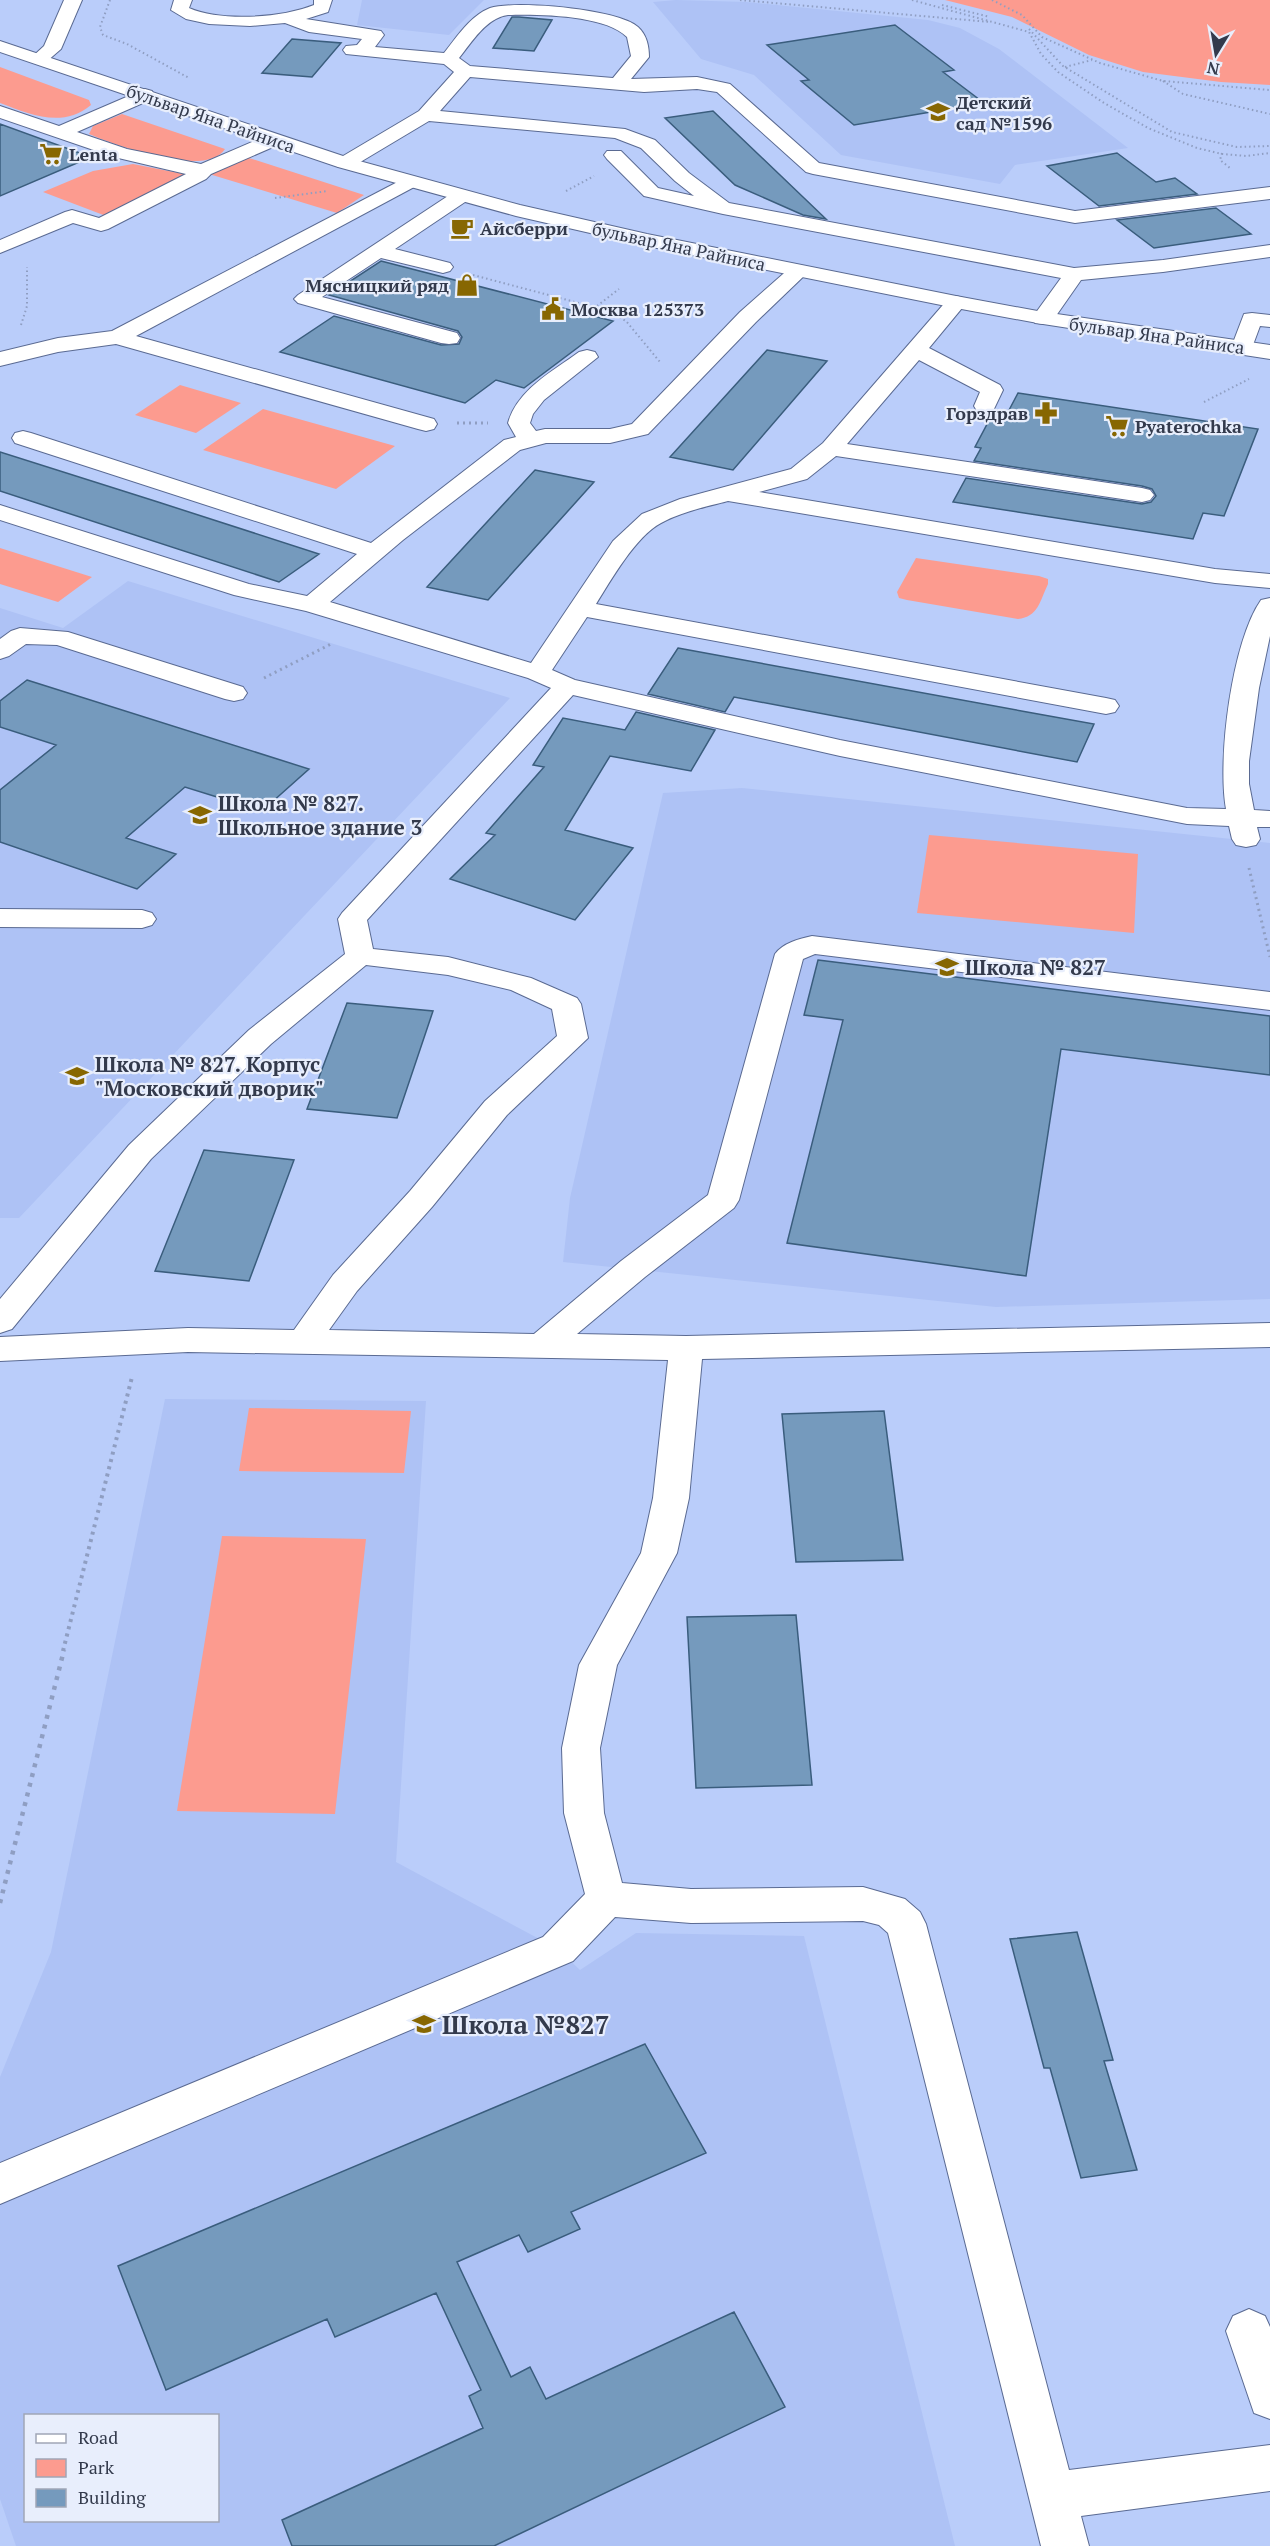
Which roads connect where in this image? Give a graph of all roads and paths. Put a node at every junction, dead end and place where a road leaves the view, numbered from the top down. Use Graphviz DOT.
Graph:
graph roads {
  1 [pos="73,0"];
  2 [pos="110,0"];
  3 [pos="183,0"];
  4 [pos="323,0"];
  5 [pos="740,0"];
  6 [pos="912,0"];
  7 [pos="921,0"];
  8 [pos="992,0"];
  9 [pos="290,19"];
  10 [pos="1002,23"];
  11 [pos="127,44"];
  12 [pos="0,46"];
  13 [pos="40,58"];
  14 [pos="449,59"];
  15 [pos="1093,60"];
  16 [pos="1065,67"];
  17 [pos="465,71"];
  18 [pos="1163,81"];
  19 [pos="618,83"];
  20 [pos="1270,90"];
  21 [pos="145,95"];
  22 [pos="0,112"];
  23 [pos="1270,114"];
  24 [pos="426,115"];
  25 [pos="58,133"];
  26 [pos="273,140"];
  27 [pos="1270,146"];
  28 [pos="1270,153"];
  29 [pos="614,155"];
  30 [pos="345,163"];
  31 [pos="204,170"];
  32 [pos="409,182"];
  33 [pos="328,191"];
  34 [pos="1270,193"];
  35 [pos="461,196"];
  36 [pos="275,198"];
  37 [pos="723,208"];
  38 [pos="22,238"];
  39 [pos="0,247"];
  40 [pos="378,251"];
  41 [pos="1270,251"];
  42 [pos="443,267"];
  43 [pos="798,271"];
  44 [pos="1074,274"];
  45 [pos="619,289"];
  46 [pos="956,302"];
  47 [pos="597,306"];
  48 [pos="1043,318"];
  49 [pos="1270,321"];
  50 [pos="117,337"];
  51 [pos="449,338"];
  52 [pos="1242,348"];
  53 [pos="916,350"];
  54 [pos="1270,352"];
  55 [pos="7,357"];
  56 [pos="587,357"];
  57 [pos="1251,378"];
  58 [pos="681,387"];
  59 [pos="1204,402"];
  60 [pos="985,406"];
  61 [pos="426,424"];
  62 [pos="524,431"];
  63 [pos="23,438"];
  64 [pos="831,448"];
  65 [pos="725,493"];
  66 [pos="1142,495"];
  67 [pos="0,512"];
  68 [pos="375,552"];
  69 [pos="1270,581"];
  70 [pos="312,605"];
  71 [pos="1270,605"];
  72 [pos="579,608"];
  73 [pos="372,624"];
  74 [pos="0,651"];
  75 [pos="537,673"];
  76 [pos="567,686"];
  77 [pos="234,693"];
  78 [pos="1106,706"];
  79 [pos="1270,819"];
  80 [pos="1244,830"];
  81 [pos="0,918"];
  82 [pos="142,919"];
  83 [pos="360,956"];
  84 [pos="1270,957"];
  85 [pos="1270,1001"];
  86 [pos="0,1321"];
  87 [pos="1270,1335"];
  88 [pos="304,1341"];
  89 [pos="141,1342"];
  90 [pos="544,1344"];
  91 [pos="0,1348"];
  92 [pos="686,1348"];
  93 [pos="606,1899"];
  94 [pos="0,1903"];
  95 [pos="0,2184"];
  96 [pos="1250,2331"];
  97 [pos="1270,2397"];
  98 [pos="1270,2468"];
  99 [pos="1053,2496"];
  100 [pos="1065,2546"];
  1 -- 13 [label="main road"];
  2 -- 11 [label="path"];
  3 -- 9 [label="main road"];
  4 -- 9 [label="main road"];
  5 -- 10 [label="path"];
  6 -- 10 [label="path"];
  7 -- 16 [label="path"];
  8 -- 15 [label="path"];
  9 -- 14 [label="main road"];
  10 -- 28 [label="path"];
  12 -- 13 [label="main road, бульвар Яна Райниса"];
  13 -- 21 [label="main road, бульвар Яна Райниса"];
  14 -- 17 [label="main road"];
  14 -- 19 [label="main road"];
  15 -- 16 [label="path"];
  15 -- 18 [label="path"];
  16 -- 27 [label="path"];
  17 -- 19 [label="main road"];
  17 -- 24 [label="main road"];
  18 -- 20 [label="path"];
  18 -- 23 [label="path"];
  19 -- 34 [label="main road"];
  21 -- 25 [label="main road"];
  21 -- 26 [label="main road, бульвар Яна Райниса"];
  22 -- 25 [label="main road"];
  24 -- 30 [label="main road"];
  24 -- 37 [label="main road"];
  25 -- 31 [label="main road"];
  26 -- 30 [label="main road, бульвар Яна Райниса"];
  26 -- 31 [label="main road"];
  29 -- 37 [label="main road"];
  30 -- 32 [label="main road, бульвар Яна Райниса"];
  31 -- 38 [label="main road"];
  32 -- 35 [label="main road, бульвар Яна Райниса"];
  32 -- 50 [label="main road"];
  33 -- 36 [label="path"];
  35 -- 40 [label="main road"];
  35 -- 43 [label="main road, бульвар Яна Райниса"];
  37 -- 44 [label="main road"];
  38 -- 39 [label="main road"];
  38 -- 55 [label="path"];
  40 -- 42 [label="main road"];
  40 -- 51 [label="main road"];
  41 -- 44 [label="main road"];
  42 -- 47 [label="path"];
  43 -- 46 [label="main road, бульвар Яна Райниса"];
  43 -- 58 [label="main road"];
  44 -- 48 [label="main road"];
  45 -- 47 [label="path"];
  46 -- 48 [label="main road, бульвар Яна Райниса"];
  46 -- 53 [label="main road"];
  47 -- 58 [label="path"];
  48 -- 52 [label="main road, бульвар Яна Райниса"];
  49 -- 52 [label="main road"];
  50 -- 55 [label="main road"];
  50 -- 61 [label="main road"];
  52 -- 54 [label="main road, бульвар Яна Райниса"];
  53 -- 60 [label="main road"];
  53 -- 64 [label="main road"];
  56 -- 62 [label="main road"];
  57 -- 59 [label="path"];
  58 -- 62 [label="main road"];
  61 -- 62 [label="path"];
  62 -- 68 [label="main road"];
  63 -- 68 [label="main road"];
  64 -- 65 [label="main road"];
  64 -- 66 [label="main road"];
  65 -- 69 [label="main road"];
  65 -- 72 [label="main road"];
  67 -- 70 [label="main road"];
  68 -- 70 [label="main road"];
  70 -- 73 [label="main road"];
  71 -- 80 [label="main road"];
  72 -- 75 [label="main road"];
  72 -- 78 [label="main road"];
  73 -- 75 [label="main road"];
  73 -- 77 [label="path"];
  74 -- 77 [label="main road"];
  75 -- 76 [label="main road"];
  76 -- 80 [label="main road"];
  76 -- 83 [label="main road"];
  79 -- 80 [label="main road"];
  80 -- 84 [label="path"];
  81 -- 82 [label="main road"];
  83 -- 86 [label="main road"];
  83 -- 88 [label="main road"];
  85 -- 90 [label="main road"];
  87 -- 92 [label="main road"];
  88 -- 89 [label="main road"];
  88 -- 90 [label="main road"];
  89 -- 91 [label="main road"];
  89 -- 94 [label="path"];
  90 -- 92 [label="main road"];
  92 -- 93 [label="main road"];
  93 -- 95 [label="main road"];
  93 -- 99 [label="main road"];
  96 -- 97 [label="main road"];
  98 -- 99 [label="main road"];
  99 -- 100 [label="main road"];
}
